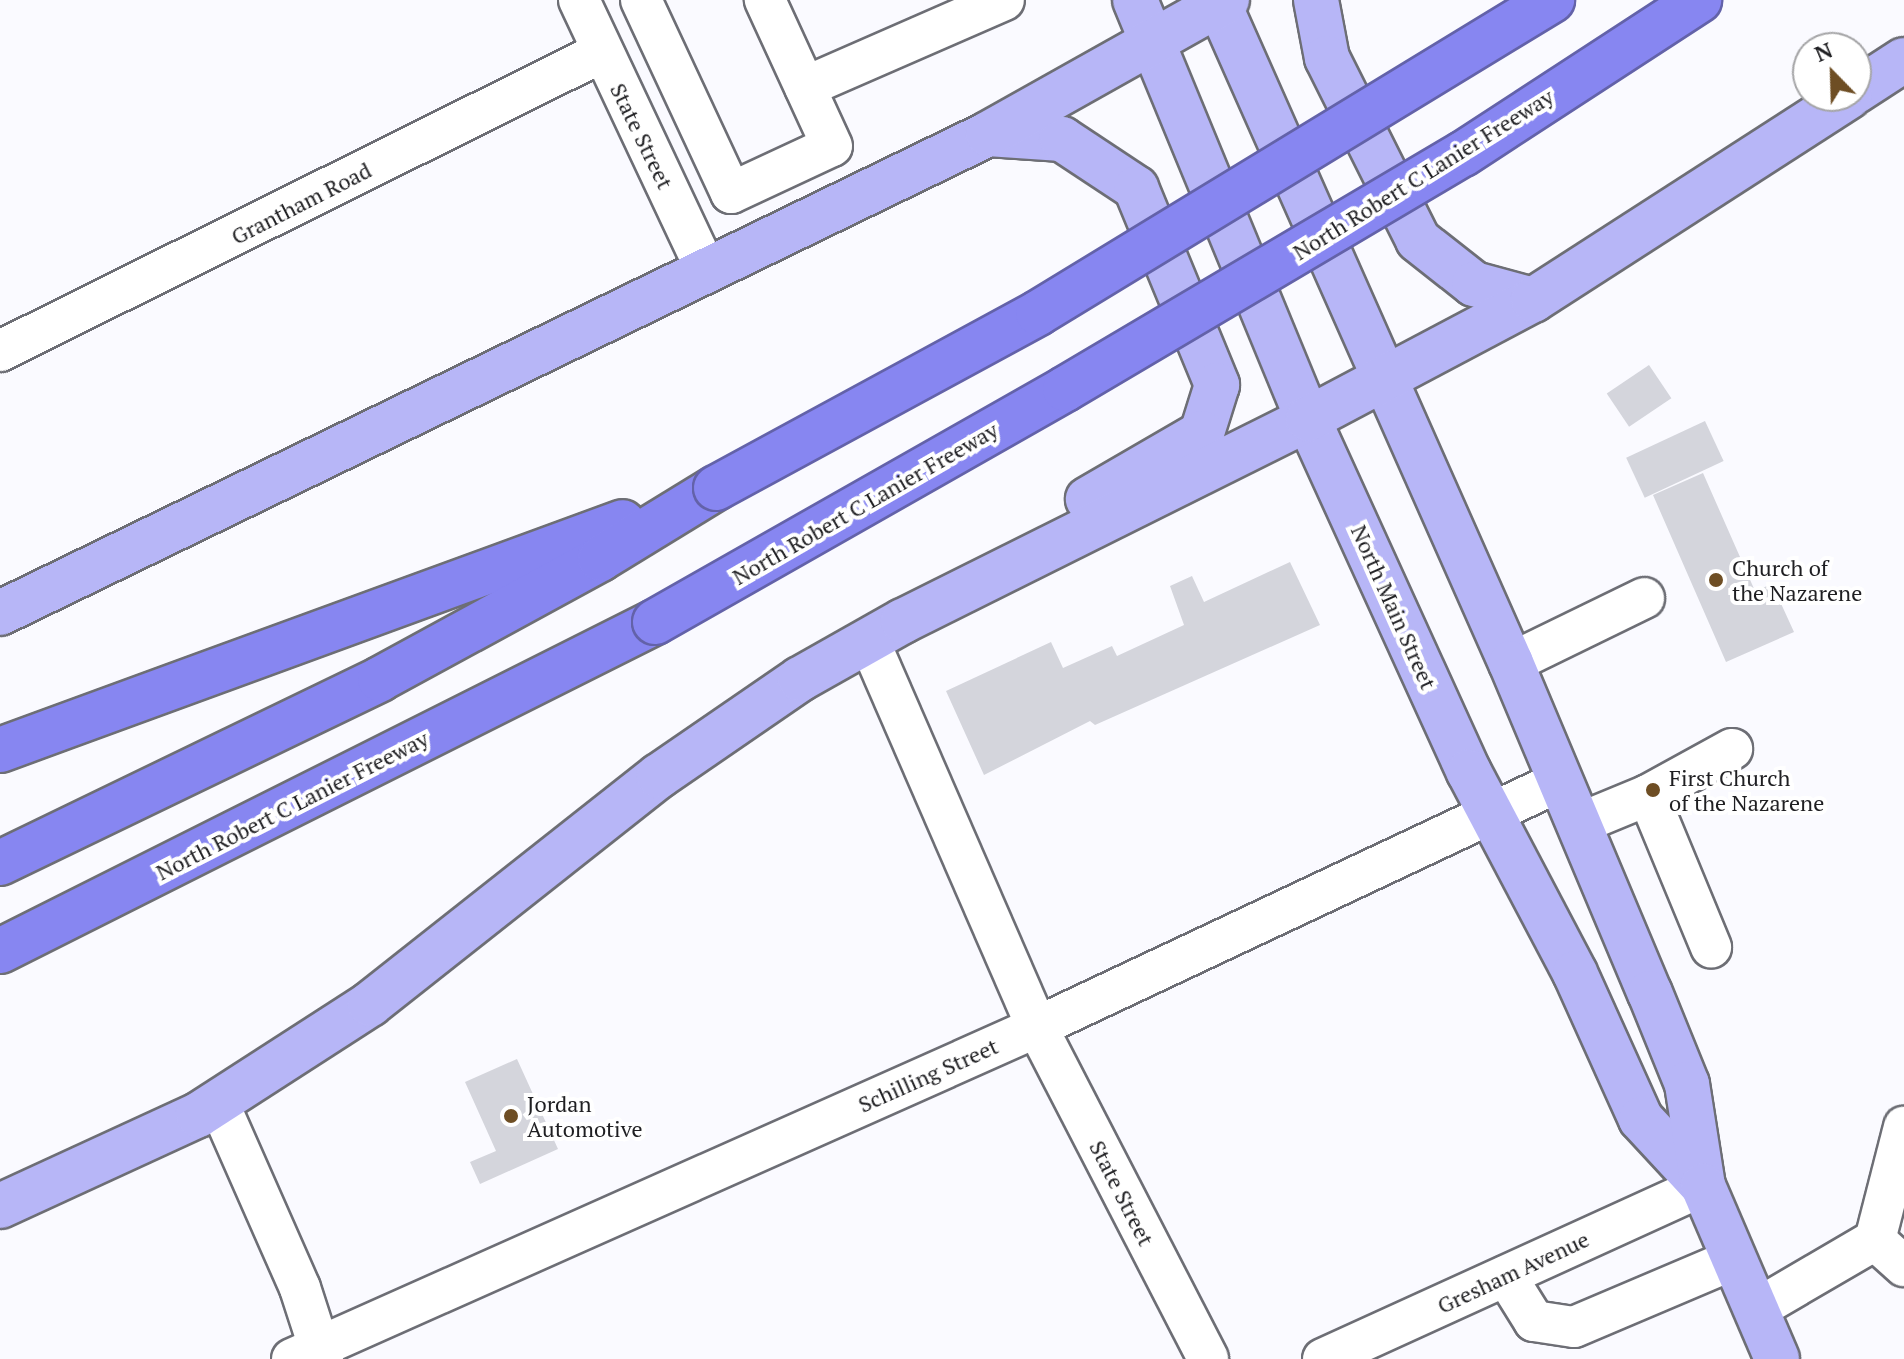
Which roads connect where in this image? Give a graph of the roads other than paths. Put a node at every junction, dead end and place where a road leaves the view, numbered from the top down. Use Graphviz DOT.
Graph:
graph roads {
  1 [pos="579,0"];
  2 [pos="641,0"];
  3 [pos="765,0"];
  4 [pos="1004,0"];
  5 [pos="1135,0"];
  6 [pos="1316,0"];
  7 [pos="1552,0"];
  8 [pos="1699,0"];
  9 [pos="1221,1"];
  10 [pos="1155,42"];
  11 [pos="602,52"];
  12 [pos="1904,60"];
  13 [pos="1872,81"];
  14 [pos="805,87"];
  15 [pos="1824,112"];
  16 [pos="988,134"];
  17 [pos="707,272"];
  18 [pos="1533,300"];
  19 [pos="0,351"];
  20 [pos="1385,379"];
  21 [pos="1308,419"];
  22 [pos="594,547"];
  23 [pos="1644,598"];
  24 [pos="0,613"];
  25 [pos="886,631"];
  26 [pos="1511,663"];
  27 [pos="1732,749"];
  28 [pos="0,750"];
  29 [pos="1560,781"];
  30 [pos="1648,795"];
  31 [pos="1492,817"];
  32 [pos="1578,824"];
  33 [pos="0,863"];
  34 [pos="49,927"];
  35 [pos="1711,947"];
  36 [pos="0,951"];
  37 [pos="0,960"];
  38 [pos="1037,1027"];
  39 [pos="218,1102"];
  40 [pos="1904,1127"];
  41 [pos="1703,1186"];
  42 [pos="0,1206"];
  43 [pos="1875,1240"];
  44 [pos="1734,1259"];
  45 [pos="1904,1266"];
  46 [pos="1506,1276"];
  47 [pos="1755,1310"];
  48 [pos="311,1355"];
  49 [pos="1208,1359"];
  50 [pos="1323,1359"];
  51 [pos="1777,1359"];
  1 -- 11 [label="street, State Street"];
  2 -- 14 [label="street"];
  3 -- 14 [label="street"];
  4 -- 14 [label="street"];
  5 -- 10 [label="main road, North Main Street"];
  6 -- 18 [label="main road"];
  7 -- 22 [label="highway, bridge"];
  8 -- 34 [label="highway, North Robert C Lanier Freeway, bridge"];
  9 -- 10 [label="main road"];
  9 -- 20 [label="main road, North Main Street"];
  10 -- 16 [label="main road"];
  10 -- 21 [label="main road, North Main Street"];
  11 -- 17 [label="street, State Street"];
  11 -- 19 [label="street, Grantham Road"];
  12 -- 13 [label="main road"];
  15 -- 18 [label="main road"];
  16 -- 17 [label="main road"];
  16 -- 25 [label="main road"];
  17 -- 24 [label="main road"];
  18 -- 20 [label="main road"];
  20 -- 21 [label="main road"];
  20 -- 26 [label="main road, North Main Street"];
  21 -- 25 [label="main road"];
  21 -- 31 [label="main road, North Main Street"];
  22 -- 28 [label="highway"];
  22 -- 33 [label="highway"];
  23 -- 26 [label="street"];
  25 -- 38 [label="street, State Street"];
  25 -- 39 [label="main road"];
  26 -- 29 [label="main road, North Main Street"];
  27 -- 30 [label="street"];
  29 -- 31 [label="street, Schilling Street"];
  29 -- 32 [label="main road, North Main Street"];
  30 -- 32 [label="street"];
  30 -- 35 [label="street"];
  31 -- 38 [label="street, Schilling Street"];
  31 -- 41 [label="main road, North Main Street"];
  32 -- 41 [label="main road, North Main Street"];
  34 -- 36 [label="highway, North Robert C Lanier Freeway"];
  34 -- 37 [label="highway"];
  38 -- 48 [label="street, Schilling Street"];
  38 -- 49 [label="street, State Street"];
  39 -- 42 [label="main road"];
  39 -- 48 [label="street"];
  40 -- 43 [label="street"];
  41 -- 44 [label="main road, North Main Street"];
  41 -- 46 [label="street, Gresham Avenue"];
  43 -- 45 [label="street"];
  43 -- 47 [label="street"];
  44 -- 46 [label="street"];
  44 -- 47 [label="main road, North Main Street"];
  46 -- 50 [label="street, Gresham Avenue"];
  47 -- 51 [label="main road, North Main Street"];
}
